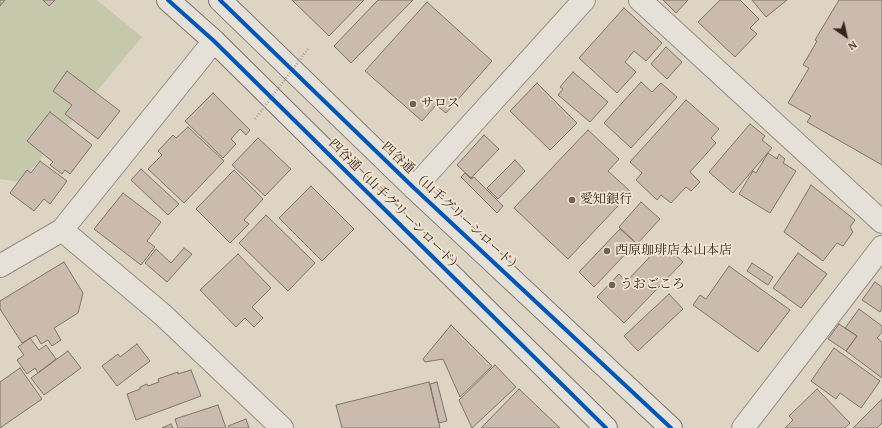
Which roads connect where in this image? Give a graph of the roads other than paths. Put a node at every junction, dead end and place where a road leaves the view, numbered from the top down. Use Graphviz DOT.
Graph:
graph roads {
  1 [pos="168,0"];
  2 [pos="584,0"];
  3 [pos="640,0"];
  4 [pos="222,1"];
  5 [pos="214,41"];
  6 [pos="414,188"];
  7 [pos="881,219"];
  8 [pos="62,230"];
  9 [pos="882,246"];
  10 [pos="0,266"];
  11 [pos="282,428"];
  12 [pos="606,428"];
  13 [pos="671,428"];
  14 [pos="743,428"];
  1 -- 5 [label="street, 四谷通（山手グリーンロード）"];
  2 -- 6 [label="street"];
  3 -- 7 [label="street"];
  4 -- 6 [label="street, 四谷通 （山手グリーンロード）"];
  5 -- 8 [label="street"];
  5 -- 12 [label="street, 四谷通（山手グリーンロード）"];
  6 -- 13 [label="street, 四谷通 （山手グリーンロード）"];
  8 -- 10 [label="street"];
  8 -- 11 [label="street"];
  9 -- 14 [label="street"];
}
